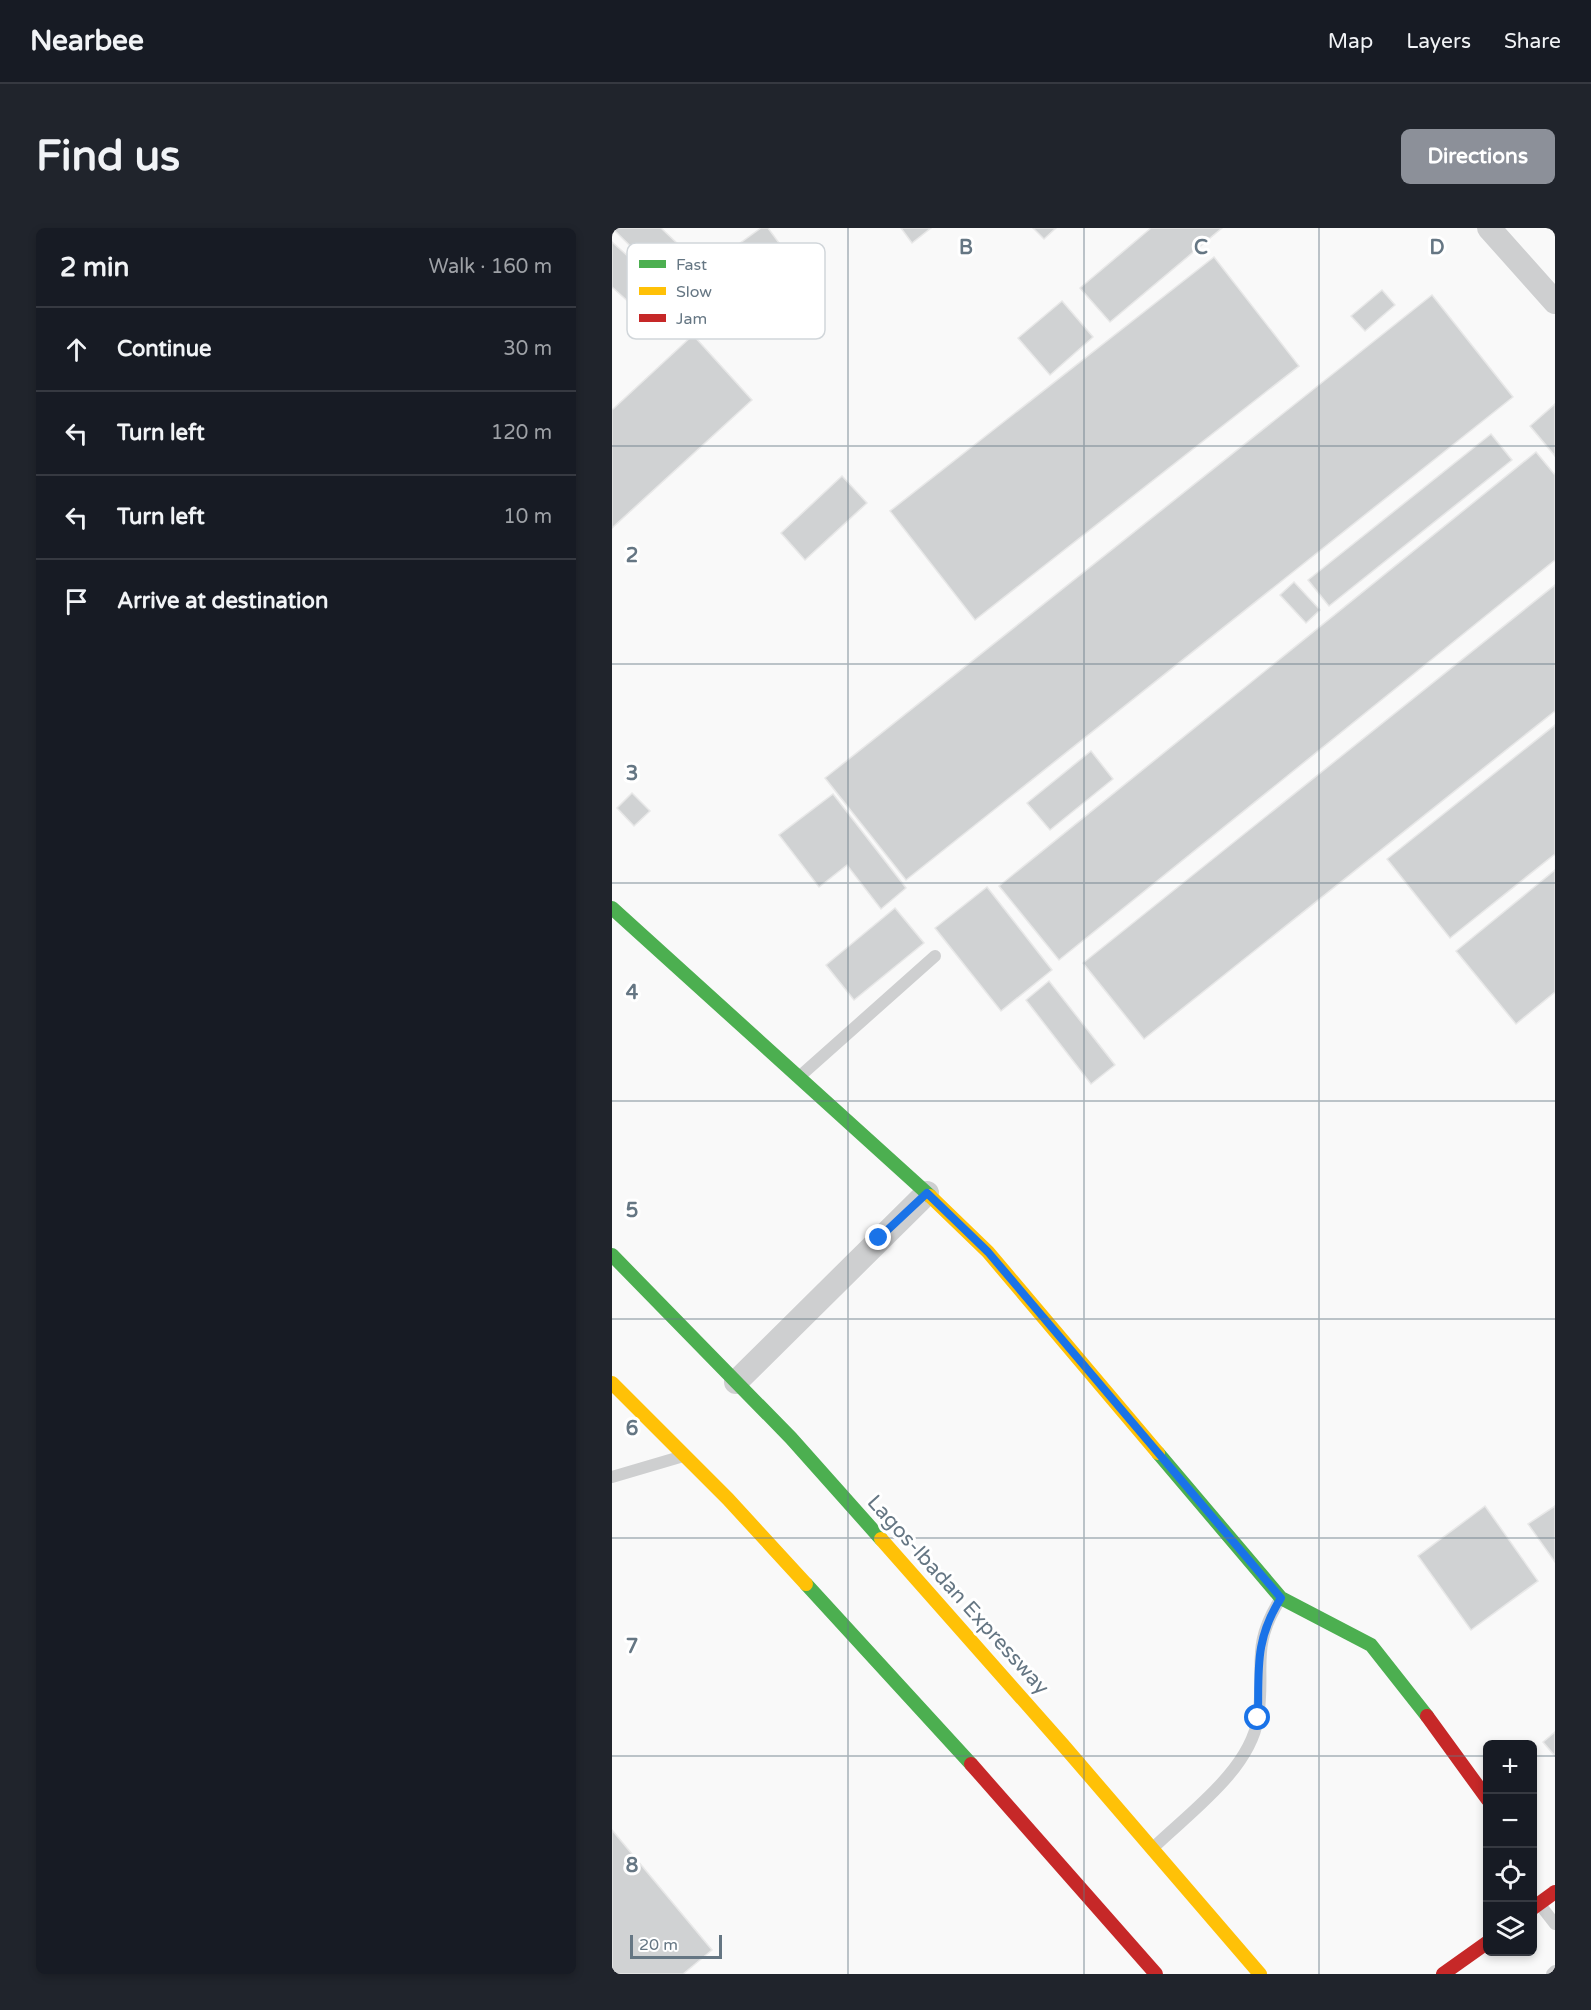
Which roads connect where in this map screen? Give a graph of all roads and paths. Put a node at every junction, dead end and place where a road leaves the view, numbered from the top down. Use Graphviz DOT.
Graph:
graph roads {
  1 [pos="1488,228"];
  2 [pos="1555,302"];
  3 [pos="612,908"];
  4 [pos="935,956"];
  5 [pos="798,1078"];
  6 [pos="927,1193"];
  7 [pos="612,1255"];
  8 [pos="736,1382"];
  9 [pos="612,1383"];
  10 [pos="684,1455"];
  11 [pos="612,1478"];
  12 [pos="1281,1598"];
  13 [pos="1483,1794"];
  14 [pos="1152,1848"];
  15 [pos="1540,1898"];
  16 [pos="1555,1923"];
  17 [pos="1483,1946"];
  18 [pos="1156,1974"];
  19 [pos="1260,1974"];
  20 [pos="1443,1974"];
  1 -- 2 [label="street"];
  3 -- 5 [label="main road"];
  4 -- 5 [label="lane"];
  5 -- 6 [label="main road"];
  6 -- 8 [label="street"];
  6 -- 12 [label="main road"];
  7 -- 8 [label="main road, Lagos-Ibadan Expressway"];
  8 -- 14 [label="main road, Lagos-Ibadan Expressway"];
  9 -- 10 [label="main road"];
  10 -- 11 [label="lane"];
  10 -- 18 [label="main road"];
  12 -- 13 [label="main road"];
  12 -- 14 [label="lane"];
  14 -- 19 [label="main road, Lagos-Ibadan Expressway"];
  15 -- 16 [label="lane"];
  17 -- 20 [label="main road"];
}
